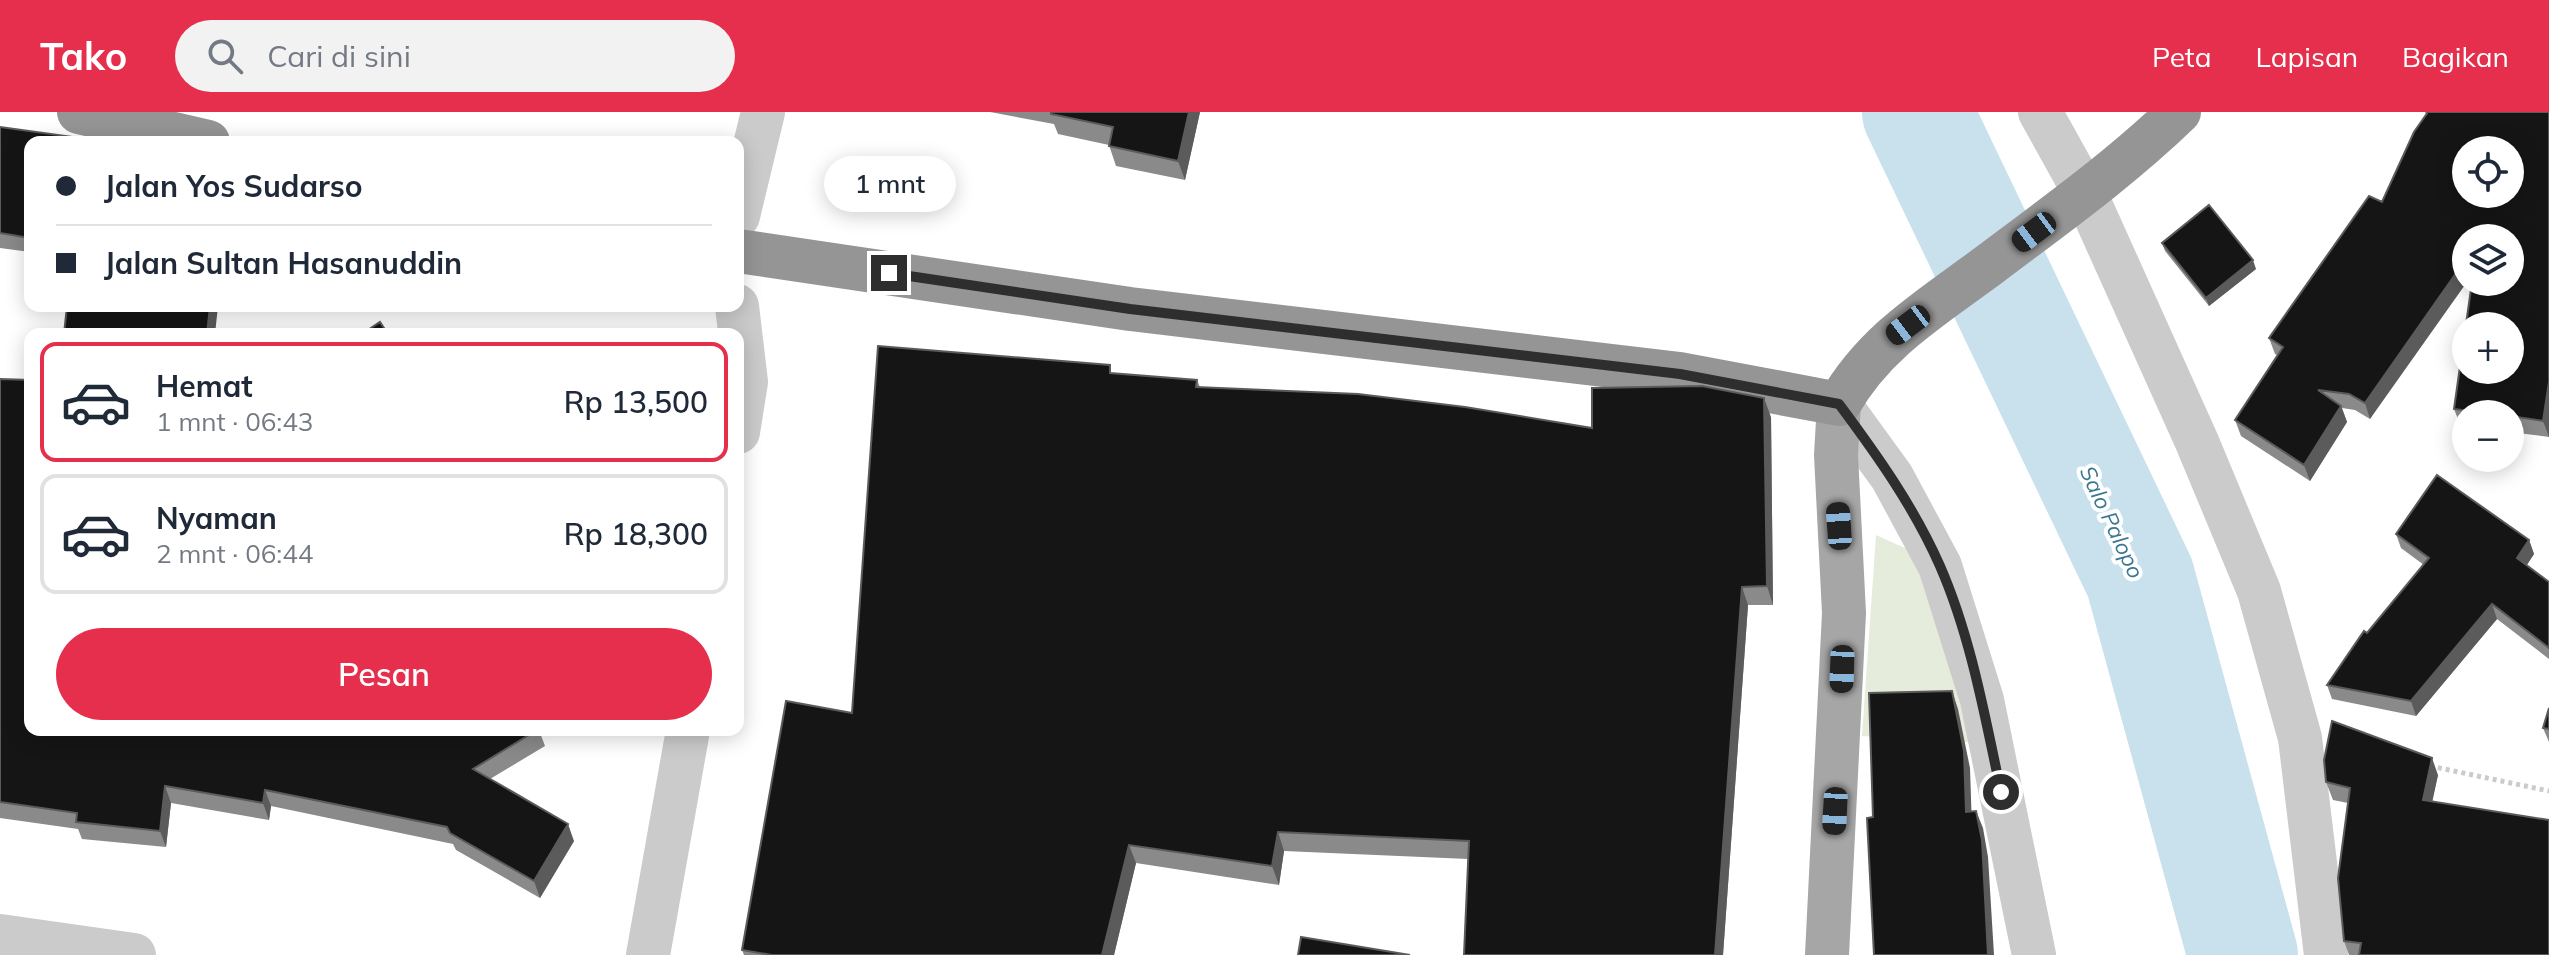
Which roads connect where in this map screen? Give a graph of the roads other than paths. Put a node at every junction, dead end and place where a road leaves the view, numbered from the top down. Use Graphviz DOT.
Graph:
graph roads {
  1 [pos="79,112"];
  2 [pos="763,112"];
  3 [pos="2040,112"];
  4 [pos="2179,112"];
  5 [pos="182,136"];
  6 [pos="744,191"];
  7 [pos="2072,203"];
  8 [pos="744,252"];
  9 [pos="744,365"];
  10 [pos="744,394"];
  11 [pos="1839,404"];
  12 [pos="687,736"];
  13 [pos="0,936"];
  14 [pos="134,955"];
  15 [pos="648,955"];
  16 [pos="1827,955"];
  17 [pos="2034,955"];
  18 [pos="2326,955"];
  1 -- 5 [label="highway"];
  2 -- 6 [label="street"];
  3 -- 7 [label="street"];
  4 -- 7 [label="highway"];
  7 -- 11 [label="highway"];
  7 -- 18 [label="street"];
  8 -- 11 [label="highway"];
  9 -- 10 [label="street"];
  11 -- 16 [label="main road"];
  11 -- 17 [label="street"];
  12 -- 15 [label="street"];
  13 -- 14 [label="street"];
}
